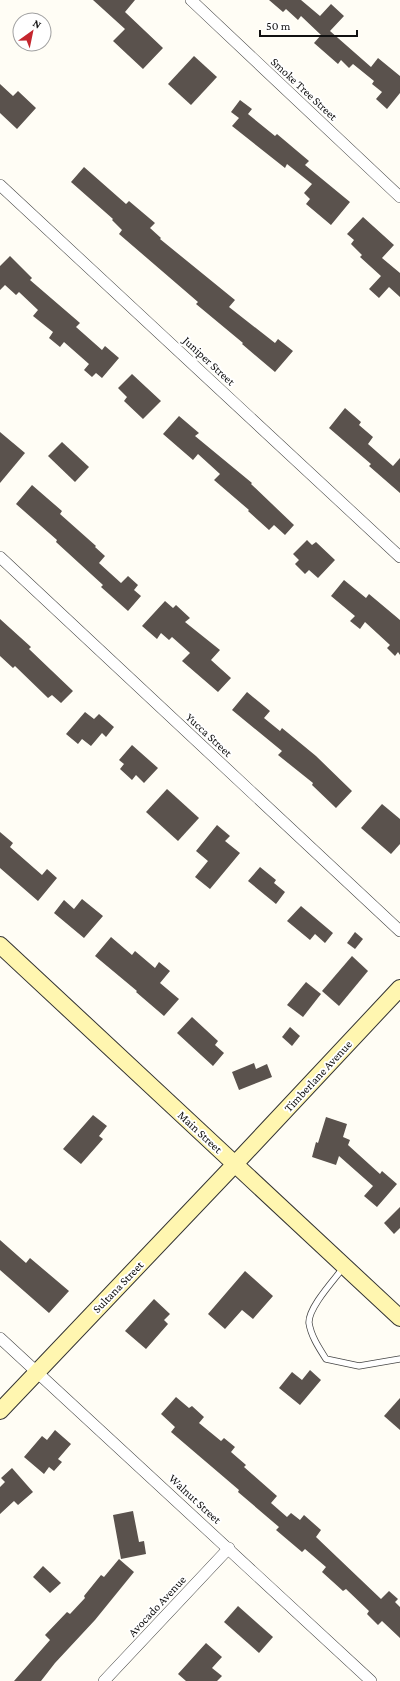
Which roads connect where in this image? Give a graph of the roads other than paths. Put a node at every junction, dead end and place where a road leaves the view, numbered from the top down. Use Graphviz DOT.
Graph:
graph roads {
  1 [pos="191,0"];
  2 [pos="0,185"];
  3 [pos="400,197"];
  4 [pos="0,557"];
  5 [pos="400,557"];
  6 [pos="400,931"];
  7 [pos="0,945"];
  8 [pos="400,988"];
  9 [pos="235,1164"];
  10 [pos="345,1267"];
  11 [pos="400,1318"];
  12 [pos="0,1338"];
  13 [pos="400,1358"];
  14 [pos="37,1372"];
  15 [pos="0,1411"];
  16 [pos="229,1548"];
  17 [pos="104,1681"];
  18 [pos="371,1681"];
  1 -- 3 [label="street, Smoke Tree Street"];
  2 -- 5 [label="street, Juniper Street"];
  4 -- 6 [label="street, Yucca Street"];
  7 -- 9 [label="street, Main Street"];
  8 -- 9 [label="street, Timberlane Avenue"];
  9 -- 10 [label="street, Main Street"];
  9 -- 14 [label="street, Sultana Street"];
  10 -- 11 [label="street, Main Street"];
  10 -- 13 [label="lane"];
  12 -- 14 [label="street, Walnut Street"];
  14 -- 15 [label="street, Sultana Street"];
  14 -- 16 [label="street, Walnut Street"];
  16 -- 17 [label="street, Avocado Avenue"];
  16 -- 18 [label="street, Walnut Street"];
}
